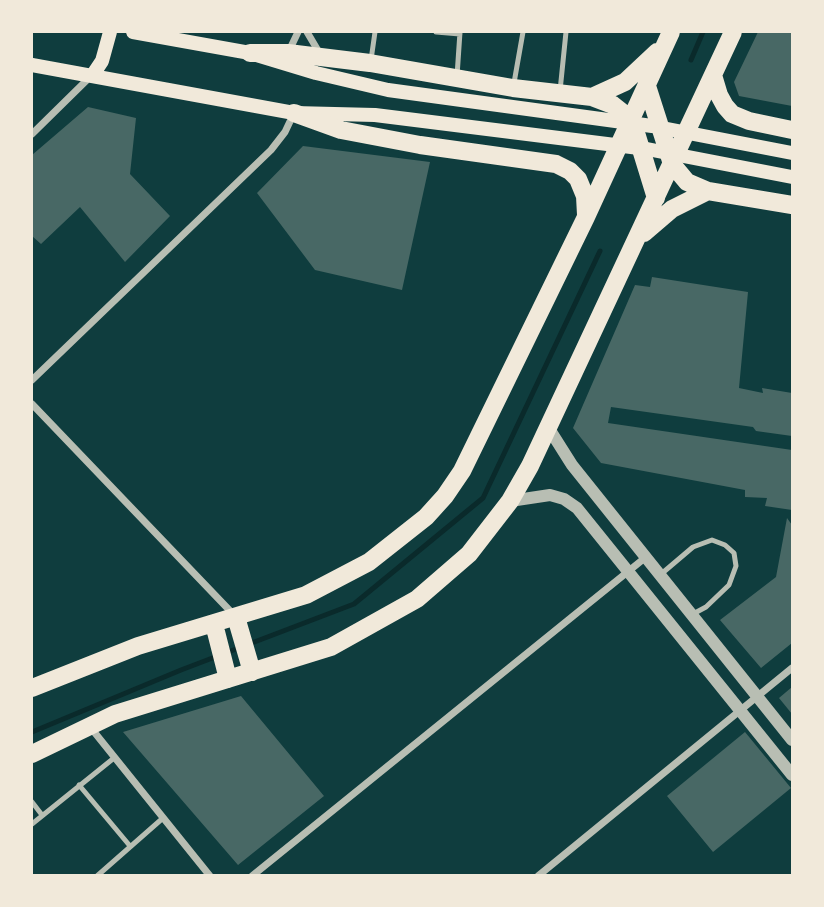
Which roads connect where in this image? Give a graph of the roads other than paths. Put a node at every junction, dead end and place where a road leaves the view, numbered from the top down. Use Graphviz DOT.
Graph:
graph roads {
  1 [pos="110,32"];
  2 [pos="133,32"];
  3 [pos="298,32"];
  4 [pos="307,32"];
  5 [pos="375,32"];
  6 [pos="436,32"];
  7 [pos="523,32"];
  8 [pos="566,32"];
  9 [pos="733,32"];
  10 [pos="460,33"];
  11 [pos="668,37"];
  12 [pos="250,53"];
  13 [pos="288,53"];
  14 [pos="322,57"];
  15 [pos="370,64"];
  16 [pos="32,65"];
  17 [pos="713,75"];
  18 [pos="92,76"];
  19 [pos="457,79"];
  20 [pos="647,86"];
  21 [pos="513,88"];
  22 [pos="559,94"];
  23 [pos="592,97"];
  24 [pos="294,113"];
  25 [pos="632,120"];
  26 [pos="793,130"];
  27 [pos="32,134"];
  28 [pos="793,153"];
  29 [pos="672,164"];
  30 [pos="793,177"];
  31 [pos="708,191"];
  32 [pos="656,198"];
  33 [pos="793,205"];
  34 [pos="586,217"];
  35 [pos="636,241"];
  36 [pos="32,380"];
  37 [pos="32,404"];
  38 [pos="548,427"];
  39 [pos="510,501"];
  40 [pos="646,557"];
  41 [pos="628,572"];
  42 [pos="660,575"];
  43 [pos="691,615"];
  44 [pos="238,624"];
  45 [pos="215,631"];
  46 [pos="249,664"];
  47 [pos="793,668"];
  48 [pos="227,673"];
  49 [pos="32,688"];
  50 [pos="757,696"];
  51 [pos="739,710"];
  52 [pos="88,725"];
  53 [pos="793,740"];
  54 [pos="32,754"];
  55 [pos="114,758"];
  56 [pos="793,775"];
  57 [pos="79,785"];
  58 [pos="32,802"];
  59 [pos="42,815"];
  60 [pos="163,818"];
  61 [pos="32,824"];
  62 [pos="130,846"];
  63 [pos="97,876"];
  64 [pos="210,876"];
  65 [pos="252,876"];
  66 [pos="538,876"];
  1 -- 18 [label="main road"];
  2 -- 12 [label="main road"];
  3 -- 13 [label="street"];
  4 -- 14 [label="street"];
  5 -- 15 [label="lane"];
  6 -- 10 [label="lane"];
  7 -- 21 [label="lane"];
  8 -- 22 [label="lane"];
  9 -- 17 [label="main road"];
  10 -- 19 [label="lane"];
  11 -- 20 [label="main road"];
  11 -- 23 [label="main road"];
  12 -- 13 [label="main road"];
  12 -- 28 [label="main road"];
  13 -- 14 [label="main road"];
  14 -- 15 [label="main road"];
  15 -- 19 [label="main road"];
  16 -- 18 [label="main road"];
  17 -- 26 [label="main road"];
  17 -- 29 [label="main road"];
  18 -- 24 [label="main road"];
  18 -- 27 [label="street"];
  19 -- 21 [label="main road"];
  20 -- 25 [label="main road"];
  20 -- 29 [label="main road"];
  21 -- 22 [label="main road"];
  22 -- 23 [label="main road"];
  23 -- 25 [label="main road"];
  24 -- 30 [label="main road"];
  24 -- 34 [label="main road"];
  24 -- 36 [label="street"];
  25 -- 32 [label="main road"];
  25 -- 34 [label="main road"];
  29 -- 31 [label="main road"];
  29 -- 32 [label="main road"];
  31 -- 33 [label="main road"];
  31 -- 35 [label="main road"];
  32 -- 35 [label="main road"];
  34 -- 44 [label="main road"];
  35 -- 38 [label="main road"];
  37 -- 44 [label="street"];
  38 -- 39 [label="main road"];
  38 -- 40 [label="street"];
  39 -- 41 [label="street"];
  39 -- 46 [label="main road"];
  40 -- 41 [label="street"];
  40 -- 42 [label="street"];
  41 -- 51 [label="street"];
  41 -- 65 [label="street"];
  42 -- 43 [label="street"];
  42 -- 43 [label="lane"];
  43 -- 50 [label="street"];
  44 -- 45 [label="main road"];
  44 -- 46 [label="main road"];
  45 -- 48 [label="main road"];
  45 -- 49 [label="main road"];
  46 -- 48 [label="main road"];
  47 -- 50 [label="street"];
  48 -- 52 [label="main road"];
  50 -- 51 [label="street"];
  50 -- 53 [label="street"];
  51 -- 56 [label="street"];
  51 -- 66 [label="street"];
  52 -- 54 [label="main road"];
  52 -- 55 [label="street"];
  55 -- 57 [label="lane"];
  55 -- 60 [label="street"];
  57 -- 59 [label="lane"];
  57 -- 62 [label="lane"];
  58 -- 59 [label="lane"];
  59 -- 61 [label="lane"];
  60 -- 62 [label="lane"];
  60 -- 64 [label="street"];
  62 -- 63 [label="lane"];
}
